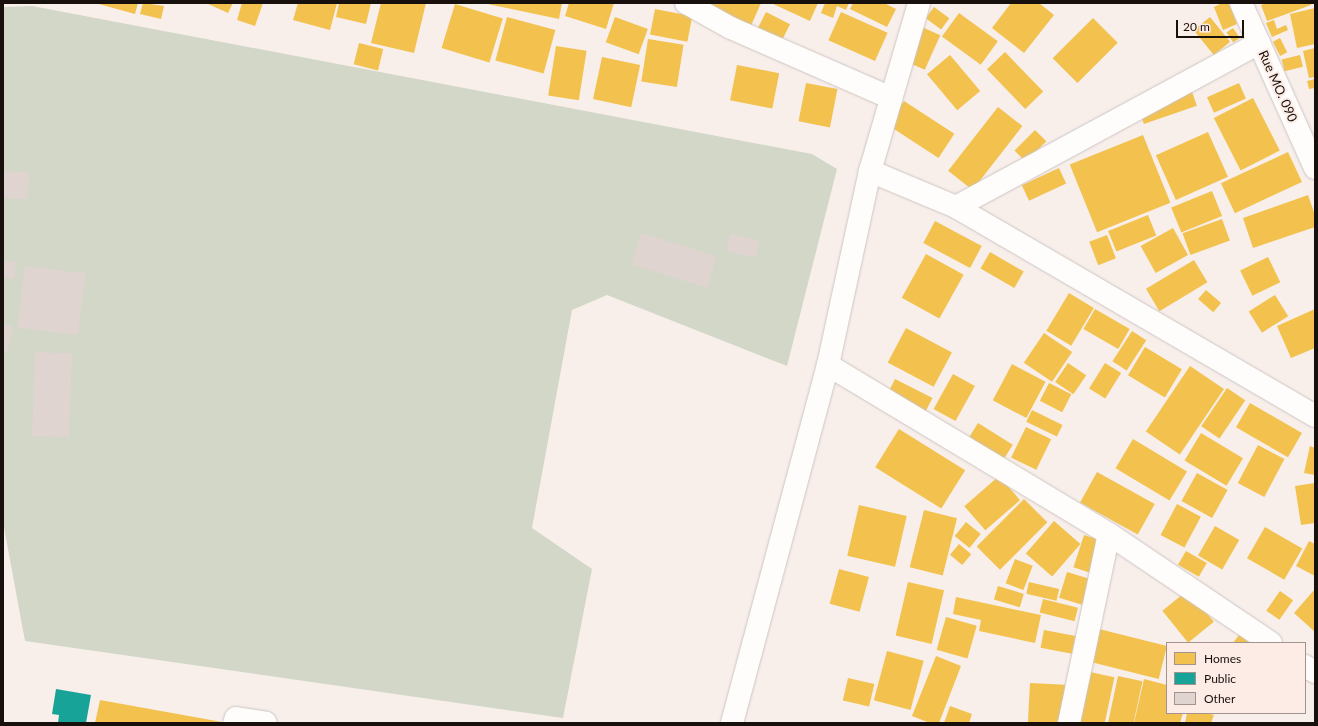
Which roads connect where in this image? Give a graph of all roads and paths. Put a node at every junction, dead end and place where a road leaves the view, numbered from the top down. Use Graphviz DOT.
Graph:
graph roads {
  1 [pos="686,3"];
  2 [pos="919,3"];
  3 [pos="1241,3"];
  4 [pos="1259,42"];
  5 [pos="891,98"];
  6 [pos="1315,168"];
  7 [pos="870,171"];
  8 [pos="956,207"];
  9 [pos="828,365"];
  10 [pos="1315,416"];
  11 [pos="1109,534"];
  12 [pos="1270,642"];
  13 [pos="1306,667"];
  14 [pos="1315,672"];
  15 [pos="234,723"];
  16 [pos="266,723"];
  17 [pos="732,723"];
  18 [pos="1069,723"];
  1 -- 5 [label="street"];
  2 -- 5 [label="street"];
  3 -- 4 [label="street, Rue MO. 090"];
  4 -- 6 [label="street, Rue MO. 090"];
  4 -- 8 [label="street"];
  5 -- 7 [label="street"];
  7 -- 8 [label="street"];
  7 -- 9 [label="street"];
  8 -- 10 [label="street"];
  9 -- 11 [label="street"];
  9 -- 17 [label="street"];
  11 -- 12 [label="street"];
  11 -- 18 [label="street"];
  13 -- 14 [label="street"];
  15 -- 16 [label="street"];
}
